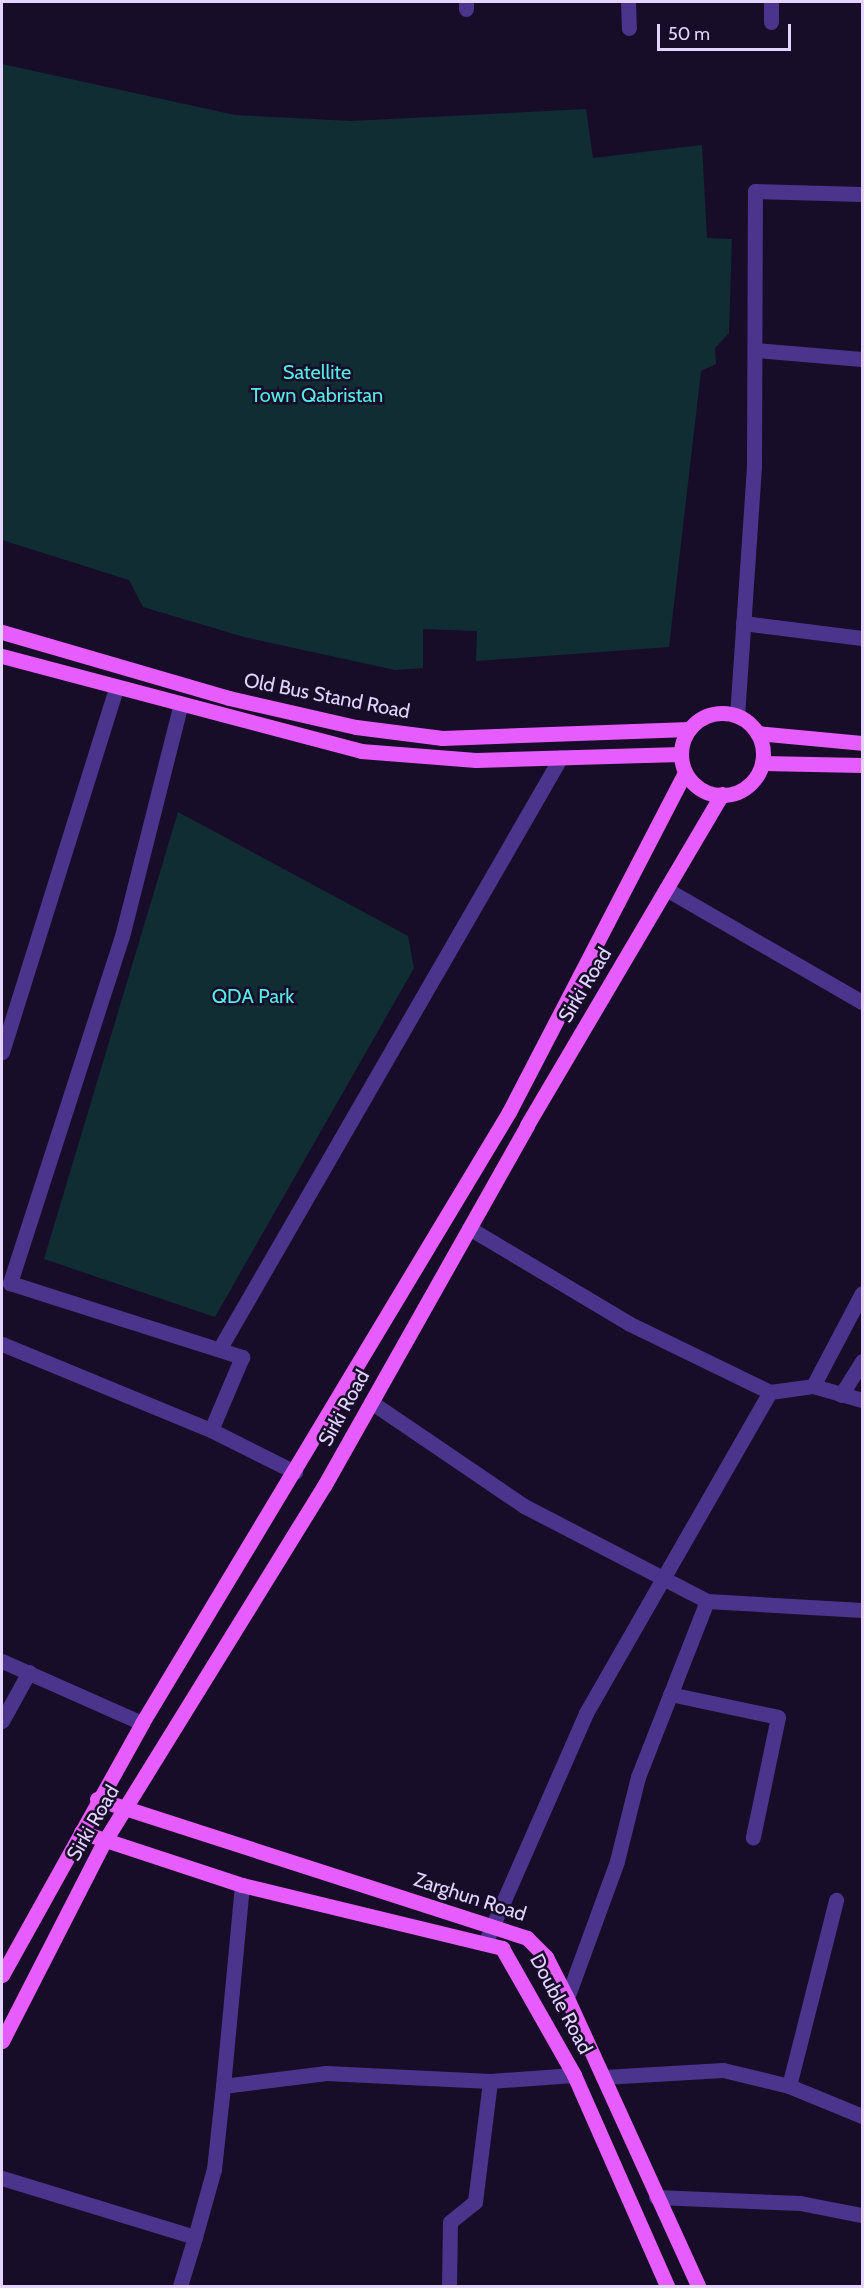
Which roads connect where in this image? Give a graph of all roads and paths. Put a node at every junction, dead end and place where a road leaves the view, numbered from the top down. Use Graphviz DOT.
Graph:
graph roads {
  1 [pos="628,2"];
  2 [pos="771,2"];
  3 [pos="771,22"];
  4 [pos="629,28"];
  5 [pos="862,194"];
  6 [pos="755,350"];
  7 [pos="862,358"];
  8 [pos="743,623"];
  9 [pos="2,632"];
  10 [pos="862,638"];
  11 [pos="2,656"];
  12 [pos="116,689"];
  13 [pos="180,707"];
  14 [pos="737,716"];
  15 [pos="689,729"];
  16 [pos="757,733"];
  17 [pos="862,743"];
  18 [pos="681,754"];
  19 [pos="561,757"];
  20 [pos="762,763"];
  21 [pos="862,765"];
  22 [pos="685,773"];
  23 [pos="722,794"];
  24 [pos="666,889"];
  25 [pos="862,1002"];
  26 [pos="2,1052"];
  27 [pos="469,1228"];
  28 [pos="6,1282"];
  29 [pos="862,1293"];
  30 [pos="2,1344"];
  31 [pos="220,1348"];
  32 [pos="862,1361"];
  33 [pos="813,1386"];
  34 [pos="770,1392"];
  35 [pos="841,1395"];
  36 [pos="862,1400"];
  37 [pos="371,1402"];
  38 [pos="211,1430"];
  39 [pos="295,1472"];
  40 [pos="662,1575"];
  41 [pos="707,1601"];
  42 [pos="862,1610"];
  43 [pos="2,1661"];
  44 [pos="29,1672"];
  45 [pos="670,1694"];
  46 [pos="2,1721"];
  47 [pos="142,1723"];
  48 [pos="97,1799"];
  49 [pos="125,1809"];
  50 [pos="81,1832"];
  51 [pos="753,1837"];
  52 [pos="104,1842"];
  53 [pos="242,1885"];
  54 [pos="836,1900"];
  55 [pos="491,1925"];
  56 [pos="486,1941"];
  57 [pos="2,1975"];
  58 [pos="567,1998"];
  59 [pos="2,2041"];
  60 [pos="574,2075"];
  61 [pos="603,2077"];
  62 [pos="490,2081"];
  63 [pos="224,2086"];
  64 [pos="789,2086"];
  65 [pos="862,2116"];
  66 [pos="2,2178"];
  67 [pos="656,2197"];
  68 [pos="862,2215"];
  69 [pos="195,2237"];
  70 [pos="180,2286"];
  71 [pos="449,2286"];
  72 [pos="667,2286"];
  73 [pos="698,2286"];
  1 -- 4 [label="street"];
  2 -- 3 [label="street"];
  5 -- 6 [label="street"];
  6 -- 7 [label="street"];
  6 -- 8 [label="street"];
  8 -- 10 [label="street"];
  8 -- 14 [label="street"];
  9 -- 15 [label="main road, Old Bus Stand Road"];
  11 -- 12 [label="main road"];
  12 -- 13 [label="main road"];
  12 -- 26 [label="street"];
  13 -- 19 [label="main road"];
  13 -- 28 [label="street"];
  14 -- 15 [label="main road"];
  14 -- 16 [label="main road"];
  15 -- 18 [label="main road"];
  16 -- 17 [label="main road"];
  16 -- 20 [label="main road"];
  18 -- 19 [label="main road"];
  18 -- 22 [label="main road"];
  19 -- 31 [label="street"];
  20 -- 21 [label="main road"];
  20 -- 23 [label="main road"];
  22 -- 23 [label="main road"];
  22 -- 39 [label="main road, Sirki Road"];
  23 -- 24 [label="main road, Sirki Road"];
  24 -- 25 [label="street"];
  24 -- 27 [label="main road, Sirki Road"];
  27 -- 34 [label="street"];
  27 -- 37 [label="main road, Sirki Road"];
  28 -- 31 [label="street"];
  29 -- 33 [label="street"];
  30 -- 38 [label="street"];
  31 -- 38 [label="street"];
  32 -- 35 [label="street"];
  33 -- 34 [label="street"];
  33 -- 35 [label="street"];
  34 -- 40 [label="street"];
  35 -- 36 [label="street"];
  37 -- 40 [label="street"];
  37 -- 49 [label="main road, Sirki Road"];
  38 -- 39 [label="street"];
  39 -- 47 [label="main road, Sirki Road"];
  40 -- 41 [label="street"];
  40 -- 55 [label="street"];
  41 -- 42 [label="street"];
  41 -- 45 [label="street"];
  43 -- 44 [label="street"];
  44 -- 46 [label="street"];
  44 -- 47 [label="street"];
  45 -- 51 [label="street"];
  45 -- 58 [label="street"];
  47 -- 48 [label="main road, Sirki Road"];
  48 -- 49 [label="main road, Zarghun Road"];
  48 -- 50 [label="main road, Sirki Road"];
  49 -- 52 [label="main road, Sirki Road"];
  49 -- 55 [label="main road, Zarghun Road"];
  50 -- 52 [label="main road, Double Road"];
  50 -- 57 [label="main road, Sirki Road"];
  52 -- 53 [label="main road, Double Road"];
  52 -- 59 [label="main road, Sirki Road"];
  53 -- 56 [label="main road, Double Road"];
  53 -- 63 [label="street"];
  54 -- 64 [label="street"];
  55 -- 56 [label="street"];
  55 -- 58 [label="main road, Zarghun Road"];
  56 -- 60 [label="main road, Double Road"];
  58 -- 61 [label="main road, Zarghun Road"];
  60 -- 62 [label="street"];
  60 -- 72 [label="main road, Double Road"];
  61 -- 64 [label="street"];
  61 -- 67 [label="main road, Zarghun Road"];
  62 -- 63 [label="street"];
  62 -- 71 [label="street"];
  63 -- 69 [label="street"];
  64 -- 65 [label="street"];
  66 -- 69 [label="street"];
  67 -- 68 [label="street"];
  67 -- 73 [label="main road, Zarghun Road"];
  69 -- 70 [label="street"];
}
